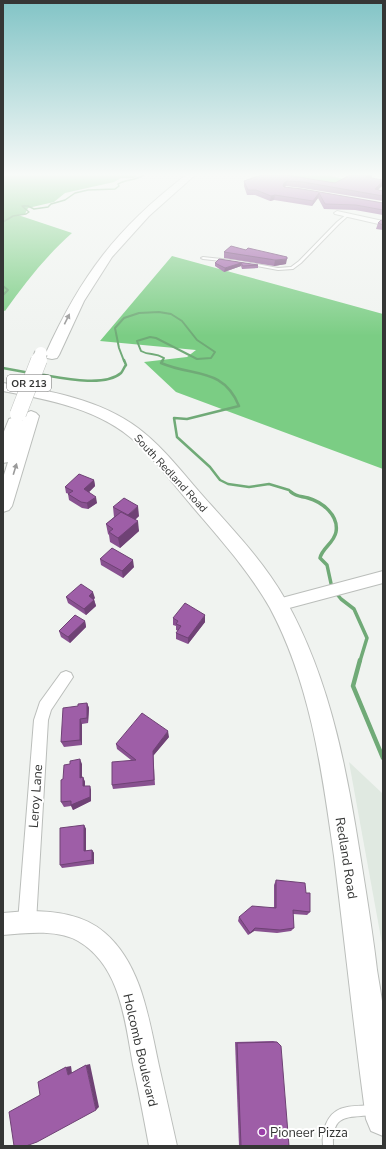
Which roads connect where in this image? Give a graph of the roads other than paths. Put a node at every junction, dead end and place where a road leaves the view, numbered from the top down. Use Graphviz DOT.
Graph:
graph roads {
  1 [pos="120,229"];
  2 [pos="129,229"];
  3 [pos="333,229"];
  4 [pos="203,258"];
  5 [pos="65,302"];
  6 [pos="3,386"];
  7 [pos="24,415"];
  8 [pos="3,458"];
  9 [pos="3,506"];
  10 [pos="380,578"];
  11 [pos="278,605"];
  12 [pos="66,677"];
  13 [pos="27,922"];
  14 [pos="3,924"];
  15 [pos="382,1114"];
  16 [pos="163,1146"];
  17 [pos="328,1146"];
  1 -- 5 [label="highway"];
  7 -- 2 [label="highway, OR 213, one-way"];
  3 -- 4 [label="lane"];
  6 -- 11 [label="main road, South Redland Road"];
  7 -- 8 [label="highway, OR 213"];
  9 -- 7 [label="highway, OR 213, one-way"];
  10 -- 11 [label="street"];
  11 -- 15 [label="main road, Redland Road"];
  12 -- 13 [label="street, Leroy Lane"];
  13 -- 14 [label="street, Holcomb Boulevard"];
  13 -- 16 [label="street, Holcomb Boulevard"];
  15 -- 17 [label="lane"];
}
